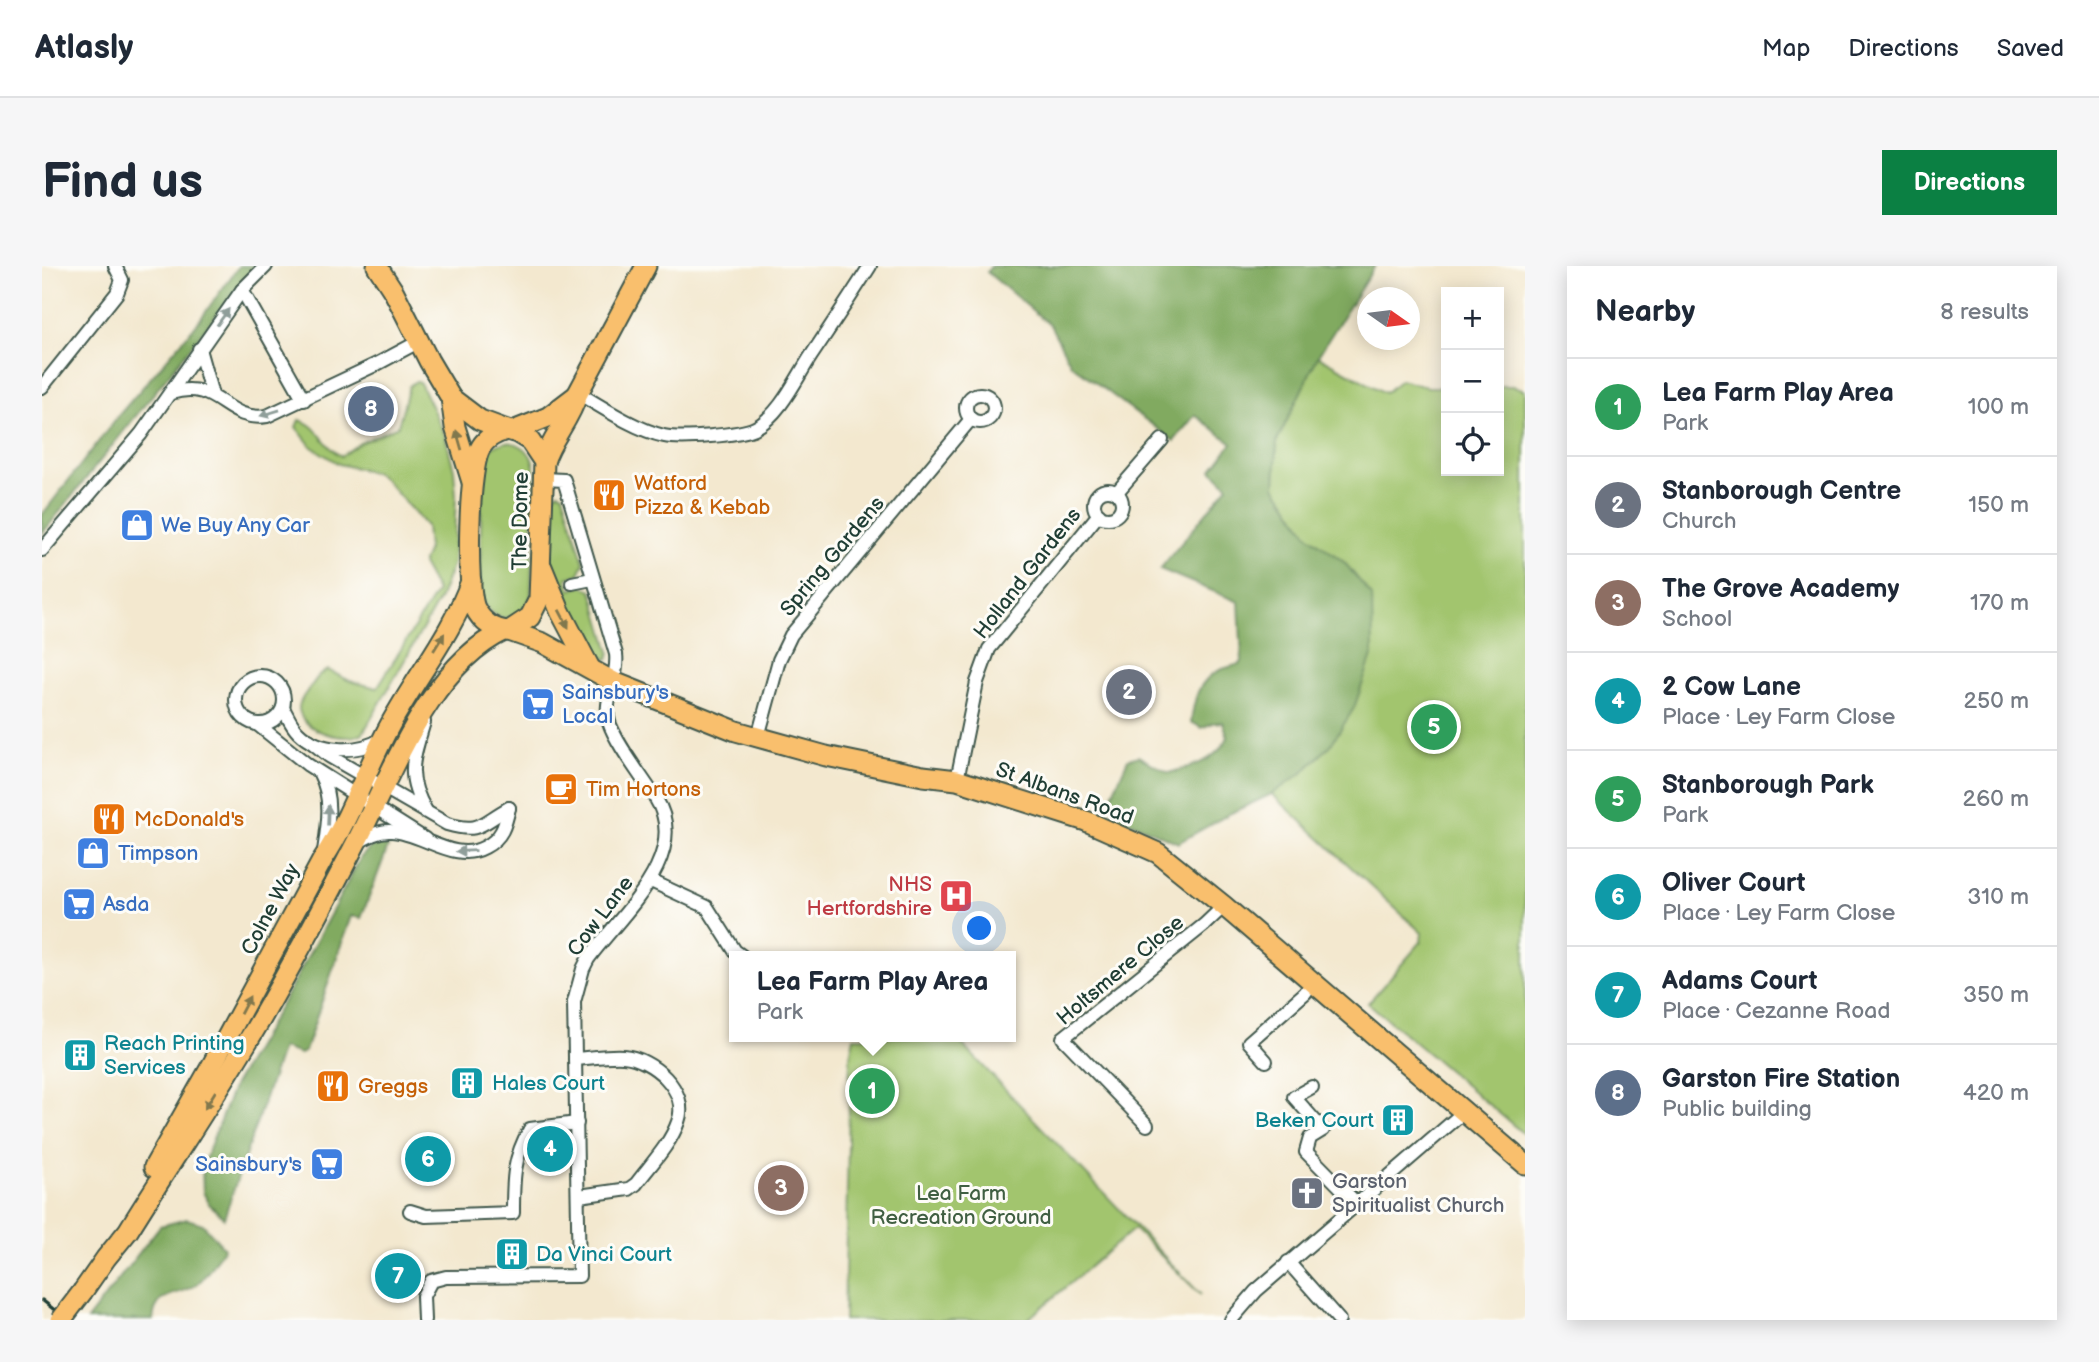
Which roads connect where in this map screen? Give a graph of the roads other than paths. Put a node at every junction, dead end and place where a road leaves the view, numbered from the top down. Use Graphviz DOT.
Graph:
graph roads {
  1 [pos="115,266"];
  2 [pos="266,266"];
  3 [pos="377,266"];
  4 [pos="646,266"];
  5 [pos="870,266"];
  6 [pos="242,290"];
  7 [pos="419,341"];
  8 [pos="199,349"];
  9 [pos="42,387"];
  10 [pos="171,393"];
  11 [pos="577,394"];
  12 [pos="212,395"];
  13 [pos="451,398"];
  14 [pos="304,400"];
  15 [pos="971,419"];
  16 [pos="510,430"];
  17 [pos="1162,440"];
  18 [pos="544,470"];
  19 [pos="472,482"];
  20 [pos="1117,492"];
  21 [pos="1099,514"];
  22 [pos="42,550"];
  23 [pos="542,567"];
  24 [pos="592,579"];
  25 [pos="471,581"];
  26 [pos="572,583"];
  27 [pos="506,631"];
  28 [pos="590,668"];
  29 [pos="614,682"];
  30 [pos="430,701"];
  31 [pos="283,708"];
  32 [pos="257,724"];
  33 [pos="758,737"];
  34 [pos="382,739"];
  35 [pos="309,740"];
  36 [pos="319,772"];
  37 [pos="366,778"];
  38 [pos="957,780"];
  39 [pos="383,788"];
  40 [pos="365,802"];
  41 [pos="427,813"];
  42 [pos="425,839"];
  43 [pos="355,844"];
  44 [pos="323,859"];
  45 [pos="651,881"];
  46 [pos="1224,906"];
  47 [pos="735,951"];
  48 [pos="1313,982"];
  49 [pos="575,1059"];
  50 [pos="1266,1061"];
  51 [pos="1312,1087"];
  52 [pos="1465,1111"];
  53 [pos="577,1123"];
  54 [pos="1147,1125"];
  55 [pos="1525,1164"];
  56 [pos="579,1196"];
  57 [pos="1357,1204"];
  58 [pos="410,1212"];
  59 [pos="106,1258"];
  60 [pos="1288,1262"];
  61 [pos="61,1320"];
  62 [pos="424,1320"];
  63 [pos="1231,1320"];
  64 [pos="1339,1320"];
  1 -- 9 [label="street"];
  2 -- 6 [label="street"];
  3 -- 7 [label="main road"];
  4 -- 11 [label="main road"];
  5 -- 11 [label="street"];
  8 -- 6 [label="street, one-way"];
  6 -- 14 [label="street"];
  7 -- 13 [label="main road"];
  7 -- 14 [label="street"];
  8 -- 10 [label="street"];
  8 -- 12 [label="street"];
  10 -- 12 [label="street"];
  10 -- 22 [label="street"];
  11 -- 16 [label="main road"];
  11 -- 18 [label="main road"];
  14 -- 12 [label="street, one-way"];
  13 -- 16 [label="main road"];
  19 -- 13 [label="main road, one-way"];
  15 -- 33 [label="street, Spring Gardens"];
  16 -- 18 [label="main road, The Dome"];
  16 -- 19 [label="main road"];
  17 -- 20 [label="street, Holland Gardens"];
  18 -- 23 [label="main road, The Dome"];
  18 -- 24 [label="street"];
  19 -- 25 [label="main road"];
  20 -- 21 [label="street, Holland Gardens"];
  20 -- 21 [label="street, Holland Gardens"];
  21 -- 38 [label="street, Holland Gardens"];
  23 -- 27 [label="main road, The Dome"];
  23 -- 28 [label="main road, one-way"];
  24 -- 26 [label="street"];
  24 -- 29 [label="street"];
  25 -- 27 [label="main road"];
  34 -- 25 [label="main road, Colne Way, one-way"];
  27 -- 28 [label="main road, St Albans Road"];
  27 -- 30 [label="main road, Colne Way"];
  28 -- 29 [label="main road, St Albans Road"];
  29 -- 33 [label="main road, St Albans Road"];
  29 -- 45 [label="street, Cow Lane"];
  30 -- 39 [label="main road, Colne Way"];
  30 -- 41 [label="street"];
  31 -- 32 [label="street"];
  31 -- 32 [label="street"];
  31 -- 35 [label="street"];
  32 -- 36 [label="street"];
  33 -- 38 [label="main road, St Albans Road"];
  34 -- 35 [label="street"];
  34 -- 37 [label="main road, Colne Way"];
  35 -- 37 [label="street"];
  36 -- 40 [label="street"];
  44 -- 36 [label="street, one-way"];
  37 -- 39 [label="street"];
  37 -- 40 [label="main road, Colne Way"];
  38 -- 46 [label="main road, St Albans Road"];
  39 -- 40 [label="main road, Colne Way"];
  39 -- 41 [label="street"];
  40 -- 42 [label="street"];
  40 -- 43 [label="main road, Colne Way"];
  40 -- 44 [label="main road, Colne Way"];
  41 -- 42 [label="street, one-way"];
  42 -- 43 [label="street"];
  43 -- 59 [label="main road, Colne Way, one-way"];
  59 -- 44 [label="main road, Colne Way, one-way"];
  45 -- 47 [label="street"];
  45 -- 49 [label="street, Cow Lane"];
  46 -- 48 [label="main road, St Albans Road"];
  46 -- 54 [label="street, Holtsmere Close"];
  48 -- 50 [label="street"];
  48 -- 52 [label="main road, St Albans Road"];
  49 -- 53 [label="street, Cow Lane"];
  49 -- 56 [label="street"];
  51 -- 57 [label="street"];
  52 -- 55 [label="main road, St Albans Road"];
  52 -- 57 [label="street"];
  53 -- 56 [label="street, Cow Lane"];
  53 -- 58 [label="street"];
  56 -- 62 [label="street, Cow Lane"];
  57 -- 60 [label="street"];
  59 -- 61 [label="main road, Colne Way, bridge"];
  60 -- 63 [label="street"];
  60 -- 64 [label="street"];
}
